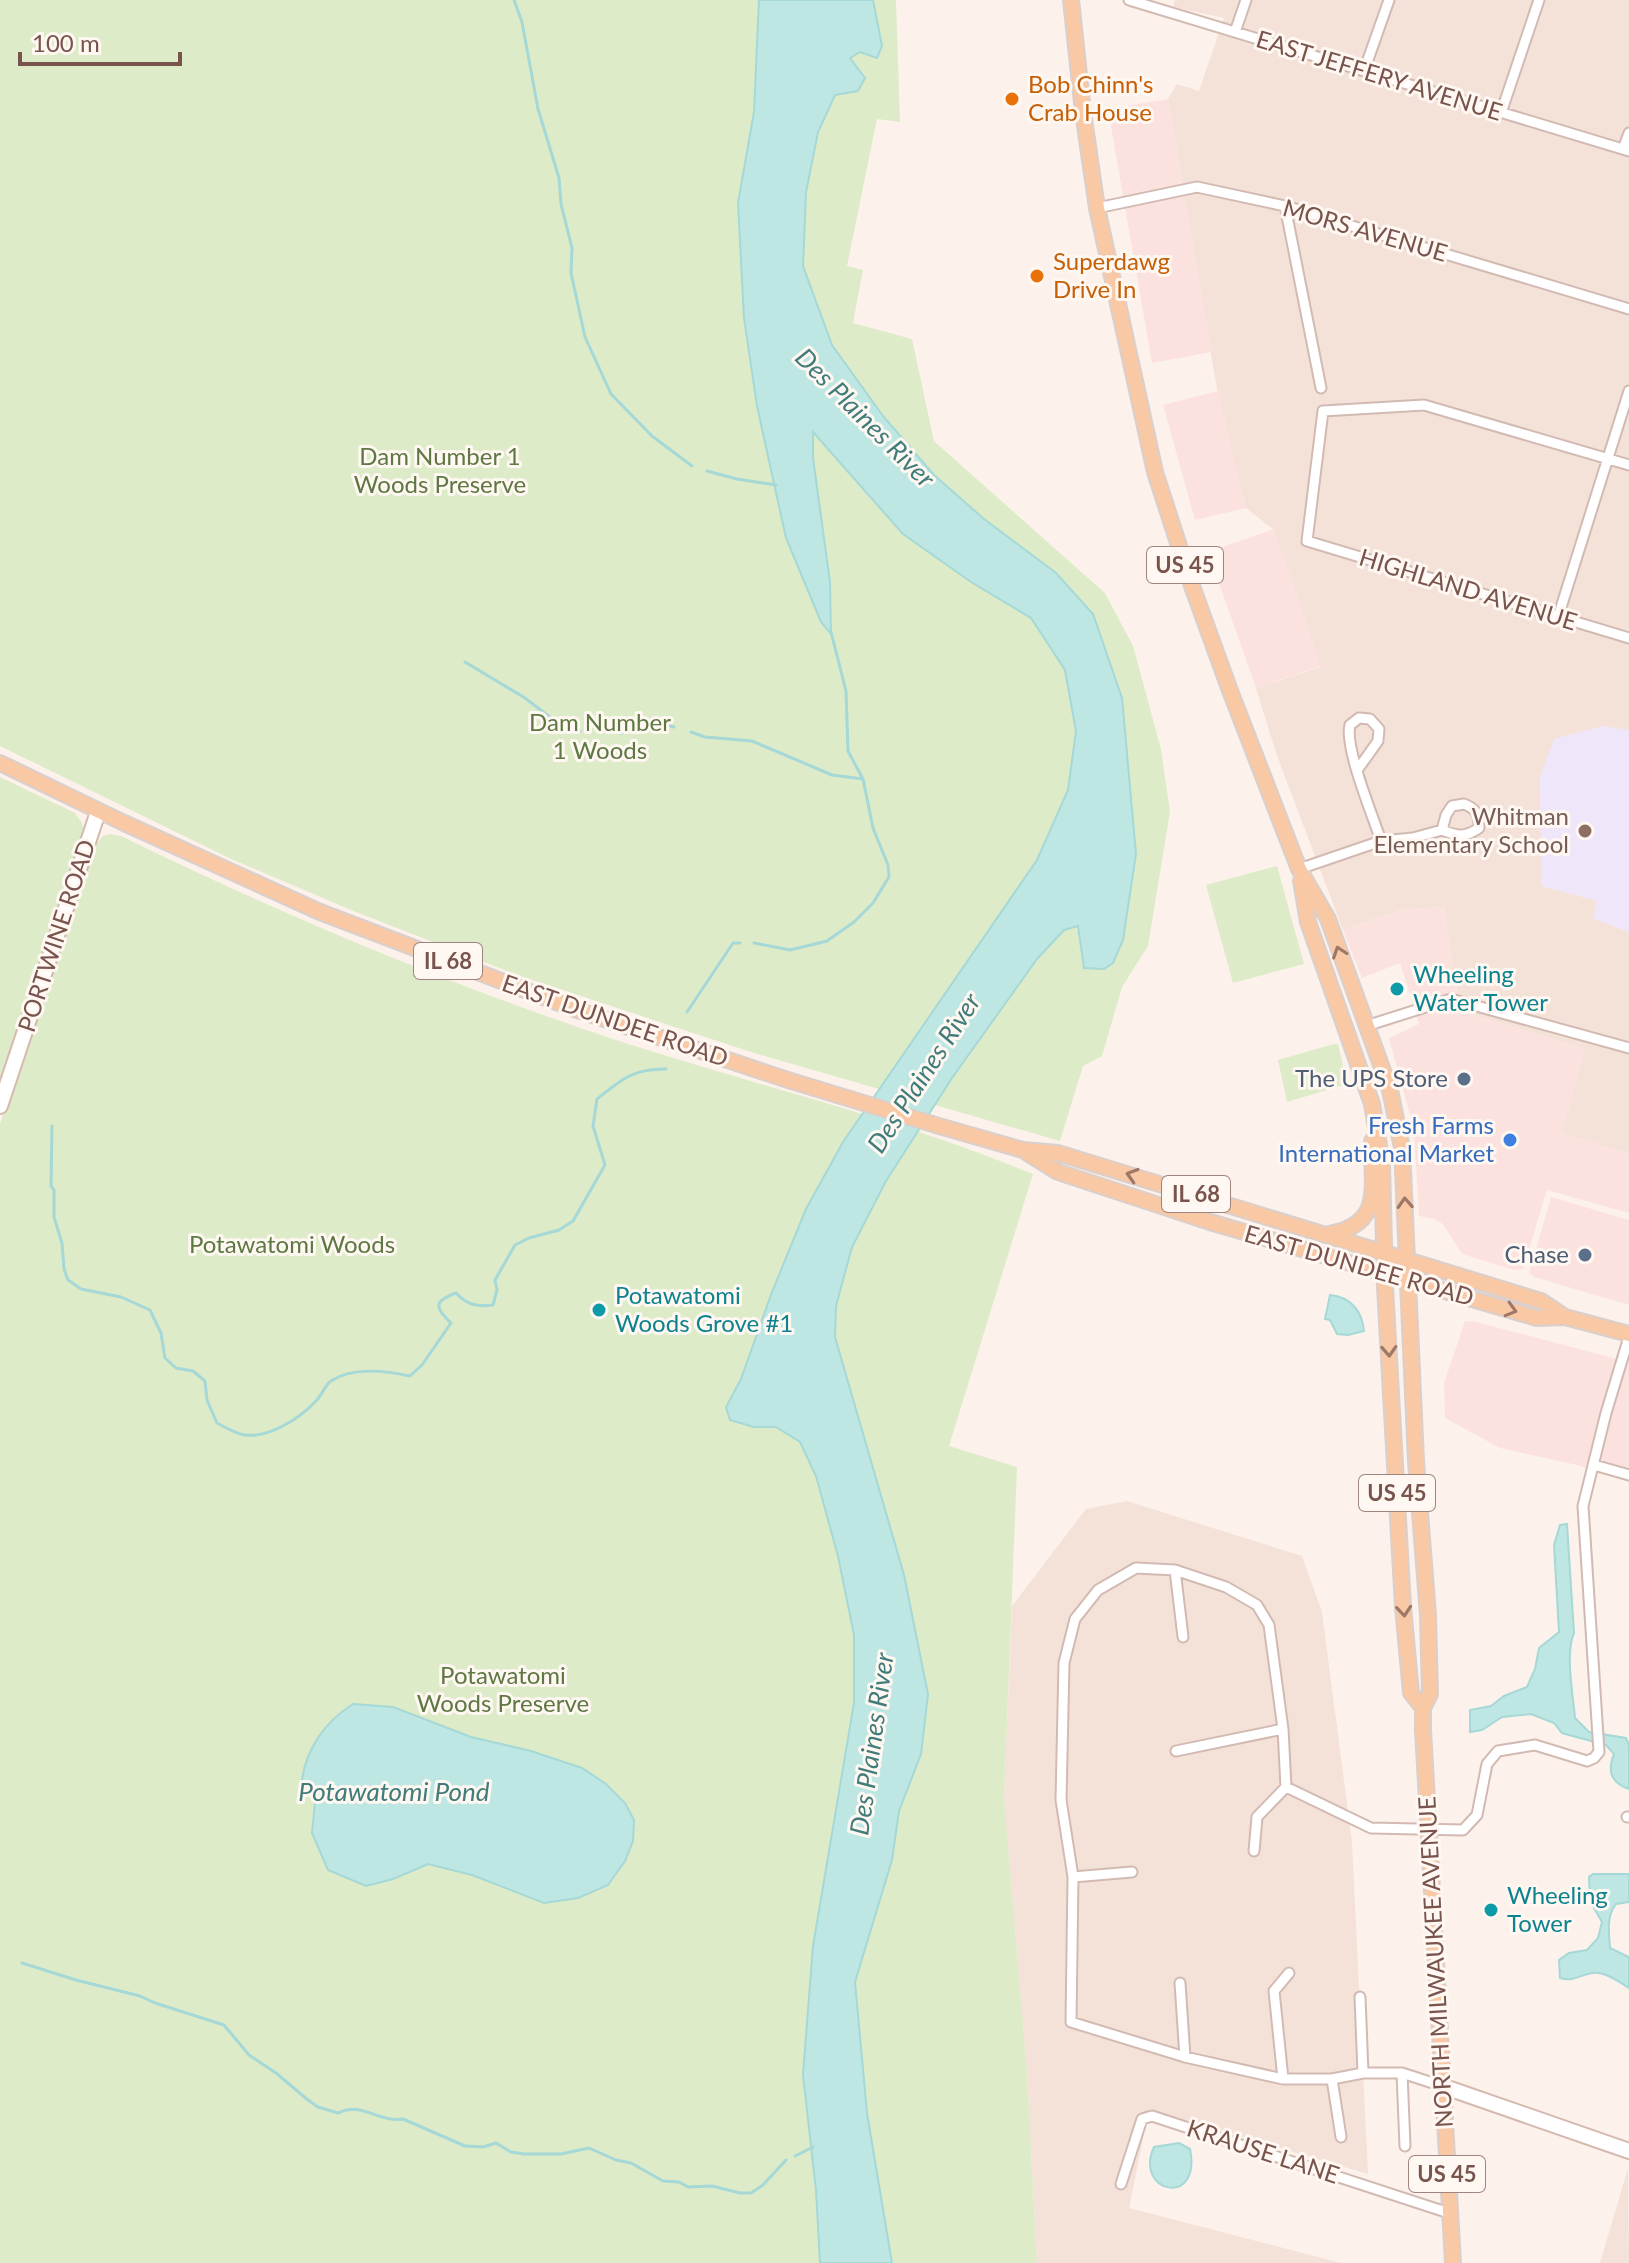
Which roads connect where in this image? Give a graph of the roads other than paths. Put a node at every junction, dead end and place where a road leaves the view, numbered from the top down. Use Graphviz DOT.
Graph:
graph roads {
  1 [pos="1071,0"];
  2 [pos="1129,0"];
  3 [pos="1246,0"];
  4 [pos="1389,0"];
  5 [pos="1539,0"];
  6 [pos="1235,32"];
  7 [pos="1364,71"];
  8 [pos="1501,113"];
  9 [pos="1629,133"];
  10 [pos="1626,150"];
  11 [pos="1285,206"];
  12 [pos="1097,208"];
  13 [pos="1629,309"];
  14 [pos="1321,388"];
  15 [pos="1629,391"];
  16 [pos="1607,458"];
  17 [pos="1629,465"];
  18 [pos="1558,617"];
  19 [pos="1629,638"];
  20 [pos="0,763"];
  21 [pos="1358,769"];
  22 [pos="98,812"];
  23 [pos="1442,830"];
  24 [pos="1381,841"];
  25 [pos="1299,869"];
  26 [pos="1366,1026"];
  27 [pos="1629,1048"];
  28 [pos="1372,1104"];
  29 [pos="0,1106"];
  30 [pos="1023,1150"];
  31 [pos="1328,1234"];
  32 [pos="1384,1252"];
  33 [pos="1408,1260"];
  34 [pos="1385,1273"];
  35 [pos="1409,1281"];
  36 [pos="1565,1317"];
  37 [pos="1629,1336"];
  38 [pos="1594,1465"];
  39 [pos="1629,1475"];
  40 [pos="1175,1570"];
  41 [pos="1183,1637"];
  42 [pos="1423,1708"];
  43 [pos="1283,1729"];
  44 [pos="1176,1751"];
  45 [pos="1286,1787"];
  46 [pos="1428,1828"];
  47 [pos="1254,1851"];
  48 [pos="1132,1872"];
  49 [pos="1073,1877"];
  50 [pos="1289,1973"];
  51 [pos="1180,1983"];
  52 [pos="1360,1997"];
  53 [pos="1185,2057"];
  54 [pos="1363,2073"];
  55 [pos="1402,2073"];
  56 [pos="1283,2079"];
  57 [pos="1332,2079"];
  58 [pos="1442,2086"];
  59 [pos="1341,2137"];
  60 [pos="1405,2146"];
  61 [pos="1629,2151"];
  62 [pos="1121,2184"];
  63 [pos="1449,2213"];
  64 [pos="1453,2263"];
  1 -- 12 [label="main road, US 45"];
  2 -- 6 [label="street, EAST JEFFERY AVENUE"];
  3 -- 6 [label="street"];
  4 -- 7 [label="street"];
  5 -- 8 [label="street"];
  6 -- 7 [label="street, EAST JEFFERY AVENUE"];
  7 -- 8 [label="street, EAST JEFFERY AVENUE"];
  8 -- 10 [label="street, EAST JEFFERY AVENUE"];
  9 -- 10 [label="street"];
  11 -- 12 [label="street, MORS AVENUE"];
  11 -- 13 [label="street, MORS AVENUE"];
  11 -- 14 [label="street"];
  12 -- 25 [label="main road, US 45"];
  15 -- 16 [label="street"];
  16 -- 17 [label="street"];
  16 -- 18 [label="street"];
  16 -- 18 [label="street, HIGHLAND AVENUE"];
  18 -- 19 [label="street, HIGHLAND AVENUE"];
  20 -- 22 [label="main road, EAST DUNDEE ROAD / IL 68"];
  21 -- 21 [label="street"];
  21 -- 24 [label="street"];
  22 -- 29 [label="street, PORTWINE ROAD"];
  22 -- 30 [label="main road, EAST DUNDEE ROAD / IL 68"];
  23 -- 24 [label="street"];
  24 -- 25 [label="street"];
  26 -- 25 [label="main road, US 45, one-way"];
  25 -- 28 [label="main road, US 45"];
  26 -- 27 [label="street"];
  33 -- 26 [label="main road, US 45, one-way"];
  28 -- 31 [label="main road"];
  28 -- 32 [label="main road, US 45"];
  31 -- 30 [label="main road, EAST DUNDEE ROAD / IL 68, one-way"];
  30 -- 34 [label="main road, EAST DUNDEE ROAD / IL 68"];
  31 -- 32 [label="main road, EAST DUNDEE ROAD / IL 68"];
  32 -- 33 [label="main road, EAST DUNDEE ROAD / IL 68"];
  32 -- 34 [label="main road, US 45"];
  33 -- 35 [label="main road, US 45"];
  33 -- 36 [label="main road, EAST DUNDEE ROAD / IL 68"];
  34 -- 35 [label="main road, EAST DUNDEE ROAD / IL 68"];
  34 -- 42 [label="main road, NORTH MILWAUKEE AVENUE / US 45, one-way"];
  35 -- 36 [label="main road, EAST DUNDEE ROAD / IL 68, one-way"];
  35 -- 42 [label="main road, NORTH MILWAUKEE AVENUE / US 45"];
  36 -- 37 [label="main road, EAST DUNDEE ROAD / IL 68"];
  37 -- 38 [label="street"];
  38 -- 39 [label="street"];
  38 -- 46 [label="street"];
  40 -- 41 [label="street"];
  40 -- 43 [label="street"];
  40 -- 49 [label="street"];
  42 -- 46 [label="main road, NORTH MILWAUKEE AVENUE / US 45"];
  43 -- 44 [label="street"];
  43 -- 45 [label="street"];
  45 -- 46 [label="street"];
  45 -- 47 [label="street"];
  46 -- 58 [label="main road, NORTH MILWAUKEE AVENUE / US 45"];
  48 -- 49 [label="street"];
  49 -- 53 [label="street"];
  50 -- 56 [label="street"];
  51 -- 53 [label="street"];
  52 -- 54 [label="street"];
  53 -- 56 [label="street"];
  54 -- 55 [label="street"];
  54 -- 57 [label="street"];
  55 -- 58 [label="street"];
  55 -- 60 [label="street"];
  56 -- 57 [label="street"];
  57 -- 59 [label="street"];
  58 -- 61 [label="street"];
  58 -- 63 [label="main road, NORTH MILWAUKEE AVENUE / US 45"];
  62 -- 63 [label="street, KRAUSE LANE"];
  63 -- 64 [label="main road, NORTH MILWAUKEE AVENUE / US 45"];
}
